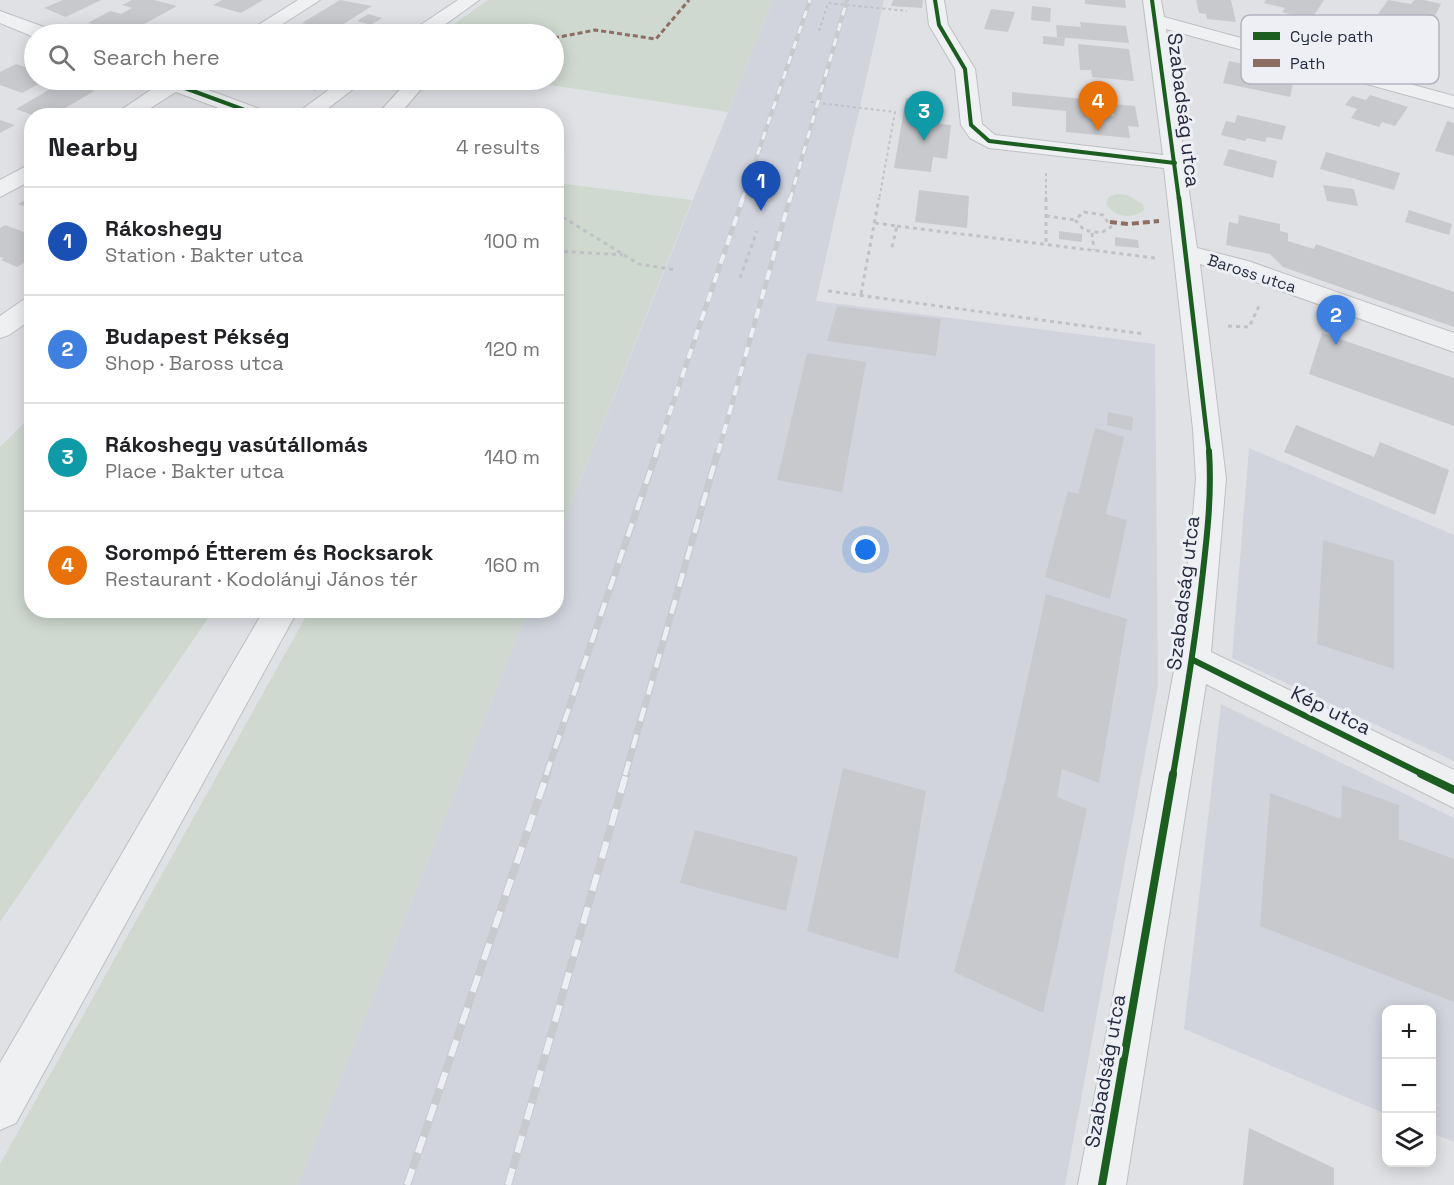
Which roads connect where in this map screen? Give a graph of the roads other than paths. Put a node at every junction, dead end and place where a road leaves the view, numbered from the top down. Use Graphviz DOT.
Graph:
graph roads {
  1 [pos="310,0"];
  2 [pos="470,0"];
  3 [pos="935,7"];
  4 [pos="1154,10"];
  5 [pos="0,17"];
  6 [pos="270,24"];
  7 [pos="435,24"];
  8 [pos="24,26"];
  9 [pos="1241,37"];
  10 [pos="1395,84"];
  11 [pos="159,90"];
  12 [pos="195,90"];
  13 [pos="341,90"];
  14 [pos="410,90"];
  15 [pos="1454,102"];
  16 [pos="133,108"];
  17 [pos="241,108"];
  18 [pos="315,108"];
  19 [pos="393,108"];
  20 [pos="1175,163"];
  21 [pos="24,175"];
  22 [pos="0,190"];
  23 [pos="1174,256"];
  24 [pos="24,312"];
  25 [pos="0,329"];
  26 [pos="1454,343"];
  27 [pos="277,618"];
  28 [pos="1193,660"];
  29 [pos="1454,790"];
  30 [pos="0,1107"];
  31 [pos="1102,1185"];
  1 -- 6 [label="street"];
  2 -- 7 [label="street"];
  3 -- 20 [label="street"];
  4 -- 9 [label="street"];
  4 -- 20 [label="street, Szabadság utca"];
  5 -- 8 [label="street"];
  10 -- 15 [label="street"];
  11 -- 16 [label="street"];
  12 -- 17 [label="street"];
  13 -- 18 [label="street"];
  14 -- 19 [label="street"];
  20 -- 23 [label="street, Szabadság utca"];
  21 -- 22 [label="street"];
  23 -- 26 [label="street, Baross utca"];
  23 -- 28 [label="street, Szabadság utca"];
  24 -- 25 [label="street"];
  27 -- 30 [label="street"];
  28 -- 29 [label="street, Kép utca"];
  28 -- 31 [label="street, Szabadság utca"];
}
